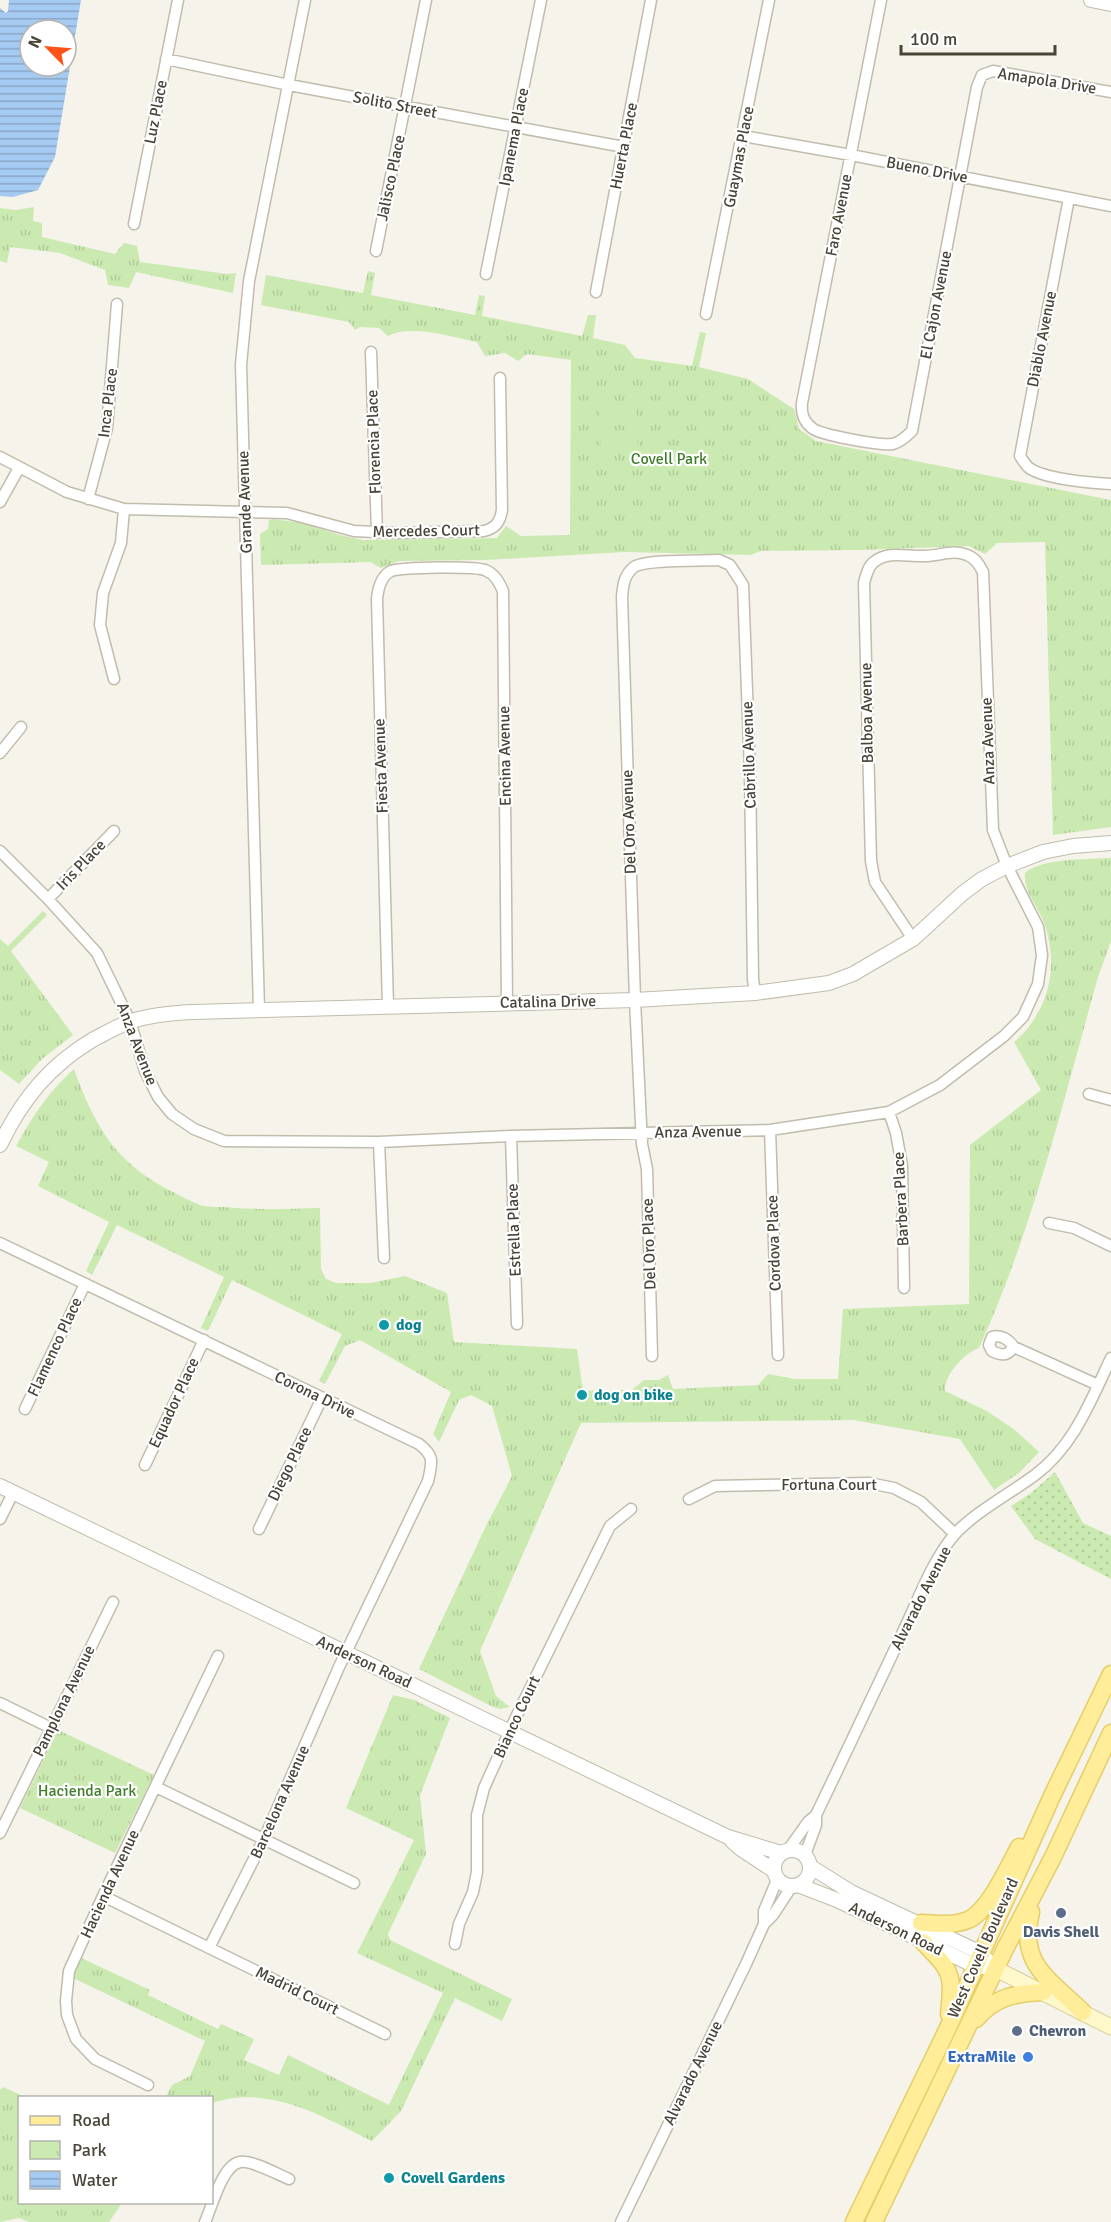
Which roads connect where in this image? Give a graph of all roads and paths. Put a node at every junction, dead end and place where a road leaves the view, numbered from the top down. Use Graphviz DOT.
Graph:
graph roads {
  1 [pos="178,0"];
  2 [pos="305,0"];
  3 [pos="426,0"];
  4 [pos="541,0"];
  5 [pos="651,0"];
  6 [pos="769,0"];
  7 [pos="881,0"];
  8 [pos="1091,0"];
  9 [pos="1111,4"];
  10 [pos="166,59"];
  11 [pos="982,75"];
  12 [pos="289,85"];
  13 [pos="1111,92"];
  14 [pos="405,107"];
  15 [pos="516,128"];
  16 [pos="743,136"];
  17 [pos="624,147"];
  18 [pos="851,155"];
  19 [pos="961,176"];
  20 [pos="1069,198"];
  21 [pos="1111,206"];
  22 [pos="134,224"];
  23 [pos="376,251"];
  24 [pos="486,274"];
  25 [pos="596,292"];
  26 [pos="117,304"];
  27 [pos="706,314"];
  28 [pos="371,352"];
  29 [pos="500,378"];
  30 [pos="812,428"];
  31 [pos="0,457"];
  32 [pos="20,468"];
  33 [pos="1111,484"];
  34 [pos="88,499"];
  35 [pos="0,501"];
  36 [pos="124,509"];
  37 [pos="245,512"];
  38 [pos="377,533"];
  39 [pos="956,552"];
  40 [pos="686,562"];
  41 [pos="432,568"];
  42 [pos="114,679"];
  43 [pos="21,727"];
  44 [pos="0,753"];
  45 [pos="114,831"];
  46 [pos="1111,843"];
  47 [pos="0,851"];
  48 [pos="1007,866"];
  49 [pos="48,899"];
  50 [pos="913,939"];
  51 [pos="755,993"];
  52 [pos="635,1000"];
  53 [pos="507,1002"];
  54 [pos="388,1006"];
  55 [pos="259,1010"];
  56 [pos="130,1021"];
  57 [pos="1089,1094"];
  58 [pos="1111,1100"];
  59 [pos="889,1112"];
  60 [pos="770,1130"];
  61 [pos="642,1133"];
  62 [pos="511,1136"];
  63 [pos="379,1142"];
  64 [pos="0,1145"];
  65 [pos="1049,1223"];
  66 [pos="0,1243"];
  67 [pos="1111,1246"];
  68 [pos="384,1258"];
  69 [pos="85,1284"];
  70 [pos="904,1288"];
  71 [pos="517,1324"];
  72 [pos="204,1340"];
  73 [pos="1014,1347"];
  74 [pos="778,1355"];
  75 [pos="652,1356"];
  76 [pos="1111,1358"];
  77 [pos="1098,1385"];
  78 [pos="322,1398"];
  79 [pos="25,1409"];
  80 [pos="145,1465"];
  81 [pos="6,1490"];
  82 [pos="689,1499"];
  83 [pos="631,1509"];
  84 [pos="0,1519"];
  85 [pos="259,1529"];
  86 [pos="955,1534"];
  87 [pos="113,1602"];
  88 [pos="345,1654"];
  89 [pos="218,1656"];
  90 [pos="1111,1674"];
  91 [pos="0,1703"];
  92 [pos="51,1728"];
  93 [pos="510,1732"];
  94 [pos="1111,1733"];
  95 [pos="1106,1750"];
  96 [pos="156,1787"];
  97 [pos="1052,1796"];
  98 [pos="816,1815"];
  99 [pos="0,1833"];
  100 [pos="728,1838"];
  101 [pos="264,1839"];
  102 [pos="784,1851"];
  103 [pos="808,1861"];
  104 [pos="775,1875"];
  105 [pos="354,1883"];
  106 [pos="795,1886"];
  107 [pos="1035,1894"];
  108 [pos="103,1896"];
  109 [pos="921,1923"];
  110 [pos="764,1924"];
  111 [pos="923,1942"];
  112 [pos="455,1944"];
  113 [pos="209,1948"];
  114 [pos="978,1959"];
  115 [pos="996,1969"];
  116 [pos="1043,1992"];
  117 [pos="1083,2012"];
  118 [pos="1111,2027"];
  119 [pos="947,2030"];
  120 [pos="966,2031"];
  121 [pos="385,2034"];
  122 [pos="148,2085"];
  123 [pos="289,2179"];
  124 [pos="213,2204"];
  125 [pos="213,2204"];
  126 [pos="206,2222"];
  127 [pos="621,2222"];
  128 [pos="854,2222"];
  129 [pos="874,2222"];
  1 -- 10 [label="street, Luz Place"];
  2 -- 12 [label="street, Grande Avenue"];
  3 -- 14 [label="street, Jalisco Place"];
  4 -- 15 [label="street, Ipanema Place"];
  5 -- 17 [label="street, Huerta Place"];
  6 -- 16 [label="street, Guaymas Place"];
  7 -- 18 [label="street, Faro Avenue"];
  8 -- 9 [label="street"];
  10 -- 12 [label="street, Solito Street"];
  10 -- 22 [label="street, Luz Place"];
  11 -- 13 [label="street, Amapola Drive"];
  11 -- 19 [label="street, El Cajon Avenue"];
  12 -- 14 [label="street, Solito Street"];
  12 -- 37 [label="street, Grande Avenue"];
  14 -- 15 [label="street, Solito Street"];
  14 -- 23 [label="street, Jalisco Place"];
  15 -- 17 [label="street, Solito Street"];
  15 -- 24 [label="street, Ipanema Place"];
  16 -- 18 [label="street, Bueno Drive"];
  16 -- 27 [label="street, Guaymas Place"];
  17 -- 25 [label="street, Huerta Place"];
  18 -- 19 [label="street, Bueno Drive"];
  18 -- 30 [label="street, Faro Avenue"];
  19 -- 20 [label="street, Bueno Drive"];
  19 -- 30 [label="street, El Cajon Avenue"];
  20 -- 21 [label="street, Bueno Drive"];
  20 -- 33 [label="street, Diablo Avenue"];
  26 -- 34 [label="street, Inca Place"];
  28 -- 38 [label="street, Florencia Place"];
  29 -- 38 [label="street, Mercedes Court"];
  31 -- 32 [label="street, Mercedes Court"];
  32 -- 34 [label="street, Mercedes Court"];
  32 -- 35 [label="street"];
  34 -- 36 [label="street, Mercedes Court"];
  36 -- 37 [label="street, Mercedes Court"];
  36 -- 42 [label="street"];
  37 -- 38 [label="street, Mercedes Court"];
  37 -- 55 [label="street, Grande Avenue"];
  39 -- 48 [label="street, Anza Avenue"];
  39 -- 50 [label="street, Balboa Avenue"];
  40 -- 51 [label="street, Cabrillo Avenue"];
  40 -- 52 [label="street, Del Oro Avenue"];
  41 -- 53 [label="street, Encina Avenue"];
  41 -- 54 [label="street, Fiesta Avenue"];
  43 -- 44 [label="street"];
  45 -- 49 [label="street, Iris Place"];
  46 -- 48 [label="street, Catalina Drive"];
  47 -- 49 [label="street, Anza Avenue"];
  48 -- 50 [label="street, Catalina Drive"];
  48 -- 59 [label="street, Anza Avenue"];
  49 -- 56 [label="street, Anza Avenue"];
  50 -- 51 [label="street, Catalina Drive"];
  51 -- 52 [label="street, Catalina Drive"];
  52 -- 53 [label="street, Catalina Drive"];
  52 -- 61 [label="street, Del Oro Avenue"];
  53 -- 54 [label="street, Catalina Drive"];
  54 -- 55 [label="street, Catalina Drive"];
  55 -- 56 [label="street, Catalina Drive"];
  56 -- 63 [label="street, Anza Avenue"];
  56 -- 64 [label="street, Catalina Drive"];
  57 -- 58 [label="street"];
  59 -- 60 [label="street, Anza Avenue"];
  59 -- 70 [label="street, Barbera Place"];
  60 -- 61 [label="street, Anza Avenue"];
  60 -- 74 [label="street, Cordova Place"];
  61 -- 62 [label="street, Anza Avenue"];
  61 -- 75 [label="street, Del Oro Place"];
  62 -- 63 [label="street, Anza Avenue"];
  62 -- 71 [label="street, Estrella Place"];
  63 -- 68 [label="street"];
  65 -- 67 [label="street"];
  66 -- 69 [label="street, Corona Drive"];
  69 -- 72 [label="street, Corona Drive"];
  69 -- 79 [label="street, Flamenco Place"];
  72 -- 78 [label="street, Corona Drive"];
  72 -- 80 [label="street, Equador Place"];
  73 -- 77 [label="street"];
  76 -- 77 [label="street, Alvarado Avenue"];
  77 -- 86 [label="street, Alvarado Avenue"];
  78 -- 85 [label="street, Diego Place"];
  78 -- 88 [label="street, Corona Drive"];
  81 -- 84 [label="street"];
  81 -- 88 [label="street, Anderson Road"];
  82 -- 86 [label="street, Fortuna Court"];
  83 -- 93 [label="street, Bianco Court"];
  86 -- 98 [label="street, Alvarado Avenue"];
  87 -- 92 [label="street, Pamplona Avenue"];
  88 -- 93 [label="street, Anderson Road"];
  88 -- 101 [label="street, Barcelona Avenue"];
  89 -- 96 [label="street, Hacienda Avenue"];
  90 -- 97 [label="main road, West Covell Boulevard"];
  91 -- 92 [label="street"];
  92 -- 99 [label="street, Pamplona Avenue"];
  93 -- 100 [label="street, Anderson Road"];
  93 -- 112 [label="street, Bianco Court"];
  94 -- 95 [label="main road, West Covell Boulevard"];
  95 -- 107 [label="main road, West Covell Boulevard"];
  96 -- 101 [label="street"];
  96 -- 108 [label="street, Hacienda Avenue"];
  97 -- 109 [label="main road"];
  97 -- 114 [label="main road, West Covell Boulevard"];
  98 -- 102 [label="street, Alvarado Avenue"];
  98 -- 103 [label="street, Alvarado Avenue"];
  100 -- 102 [label="street, Anderson Road"];
  100 -- 104 [label="street, Anderson Road"];
  101 -- 105 [label="street"];
  101 -- 113 [label="street, Barcelona Avenue"];
  102 -- 103 [label="street"];
  102 -- 104 [label="street"];
  103 -- 106 [label="street"];
  103 -- 109 [label="street, Anderson Road"];
  104 -- 106 [label="street"];
  104 -- 110 [label="street, Alvarado Avenue"];
  106 -- 110 [label="street, Alvarado Avenue"];
  106 -- 111 [label="street, Anderson Road"];
  107 -- 115 [label="main road, West Covell Boulevard"];
  107 -- 117 [label="main road"];
  108 -- 113 [label="street, Madrid Court"];
  108 -- 122 [label="street, Hacienda Avenue"];
  109 -- 114 [label="street, Anderson Road"];
  110 -- 127 [label="street, Alvarado Avenue"];
  111 -- 114 [label="street, Anderson Road"];
  111 -- 119 [label="main road"];
  113 -- 121 [label="street, Madrid Court"];
  114 -- 115 [label="street, Anderson Road"];
  114 -- 119 [label="main road, West Covell Boulevard"];
  115 -- 116 [label="main road, Anderson Road"];
  115 -- 120 [label="main road, West Covell Boulevard"];
  116 -- 117 [label="main road, Anderson Road"];
  116 -- 120 [label="main road"];
  117 -- 118 [label="main road, Anderson Road"];
  119 -- 128 [label="main road, West Covell Boulevard"];
  120 -- 129 [label="main road, West Covell Boulevard"];
  123 -- 125 [label="street"];
  124 -- 126 [label="street"];
}
